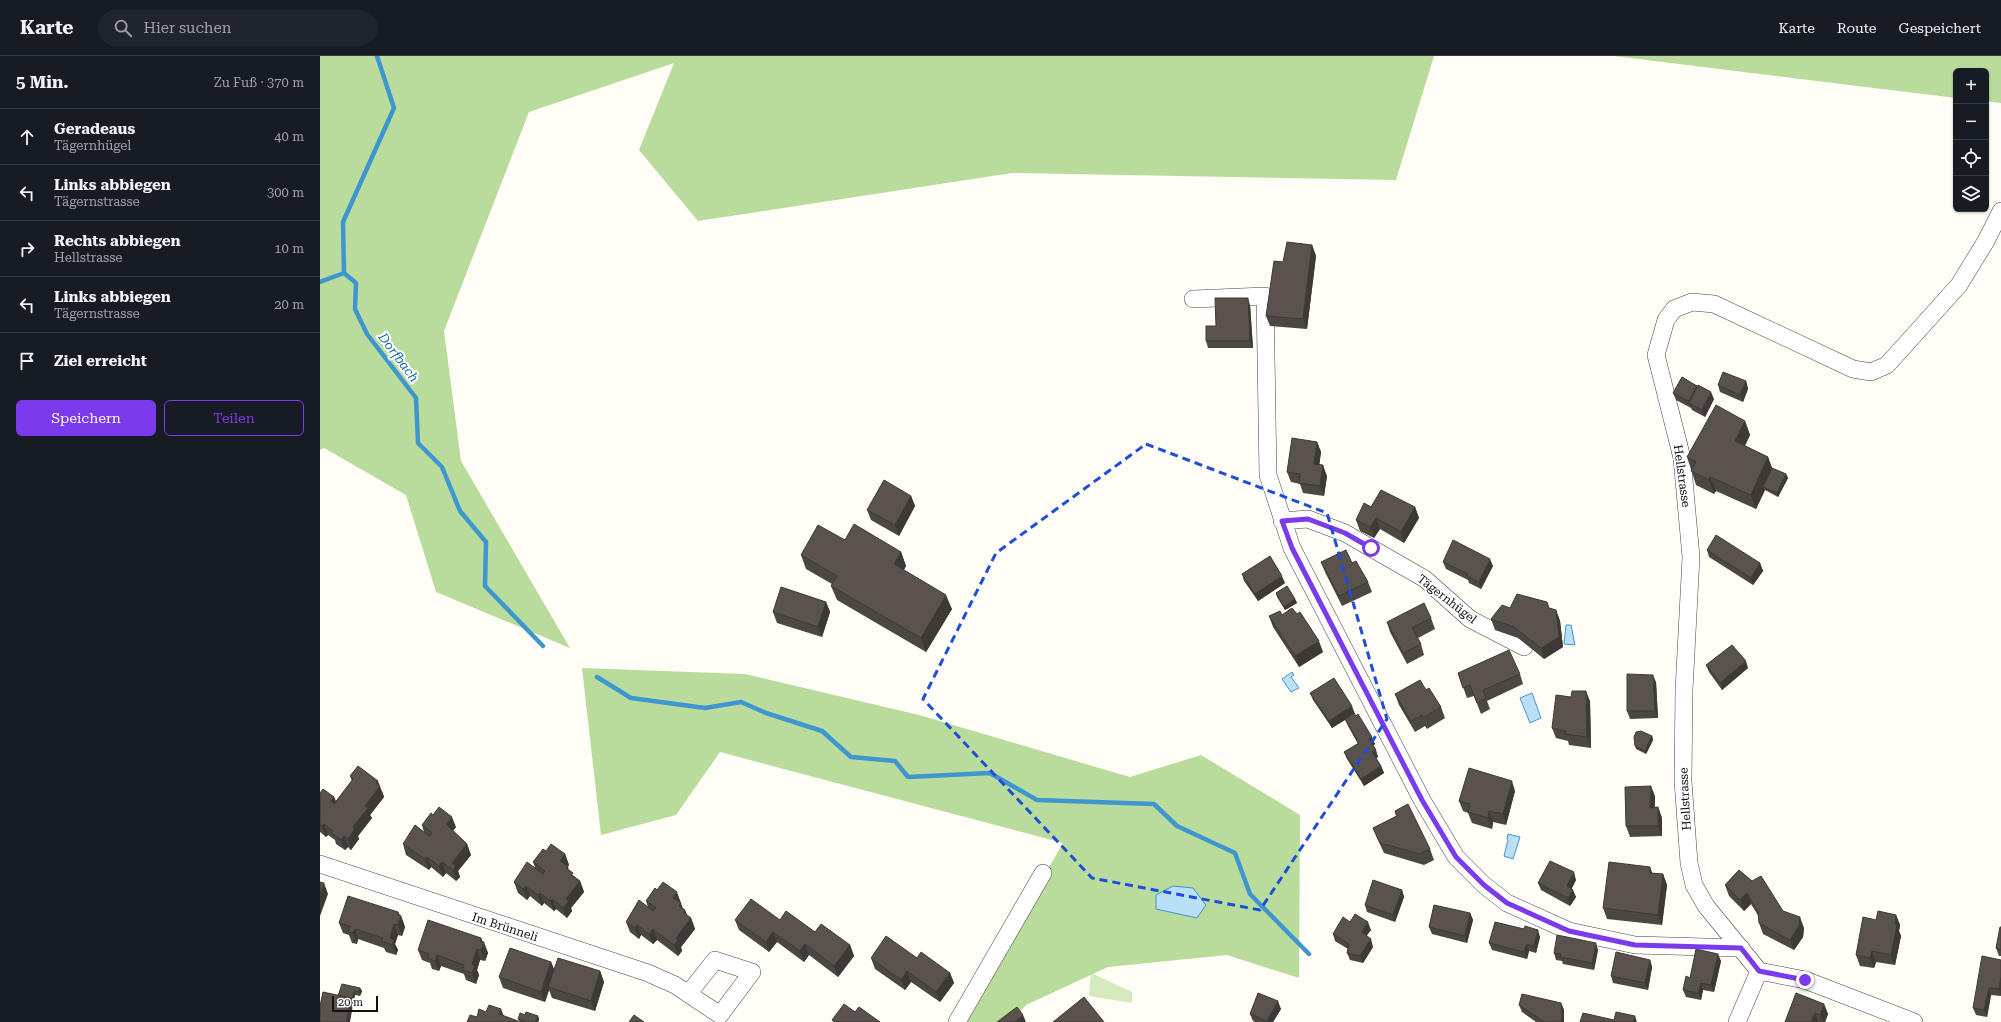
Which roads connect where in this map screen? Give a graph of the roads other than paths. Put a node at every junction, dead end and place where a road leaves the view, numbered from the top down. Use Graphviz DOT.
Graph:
graph roads {
  1 [pos="2001,211"];
  2 [pos="1193,299"];
  3 [pos="1282,521"];
  4 [pos="1524,647"];
  5 [pos="320,864"];
  6 [pos="1043,873"];
  7 [pos="1741,948"];
  8 [pos="1759,971"];
  9 [pos="689,993"];
  10 [pos="957,1022"];
  11 [pos="1738,1022"];
  12 [pos="1914,1022"];
  1 -- 7 [label="street, Hellstrasse"];
  2 -- 3 [label="street"];
  3 -- 4 [label="street, Tägernhügel"];
  3 -- 7 [label="street"];
  5 -- 9 [label="street, Im Brünneli"];
  6 -- 10 [label="street"];
  7 -- 8 [label="street, Hellstrasse"];
  8 -- 11 [label="street"];
  8 -- 12 [label="street"];
}
